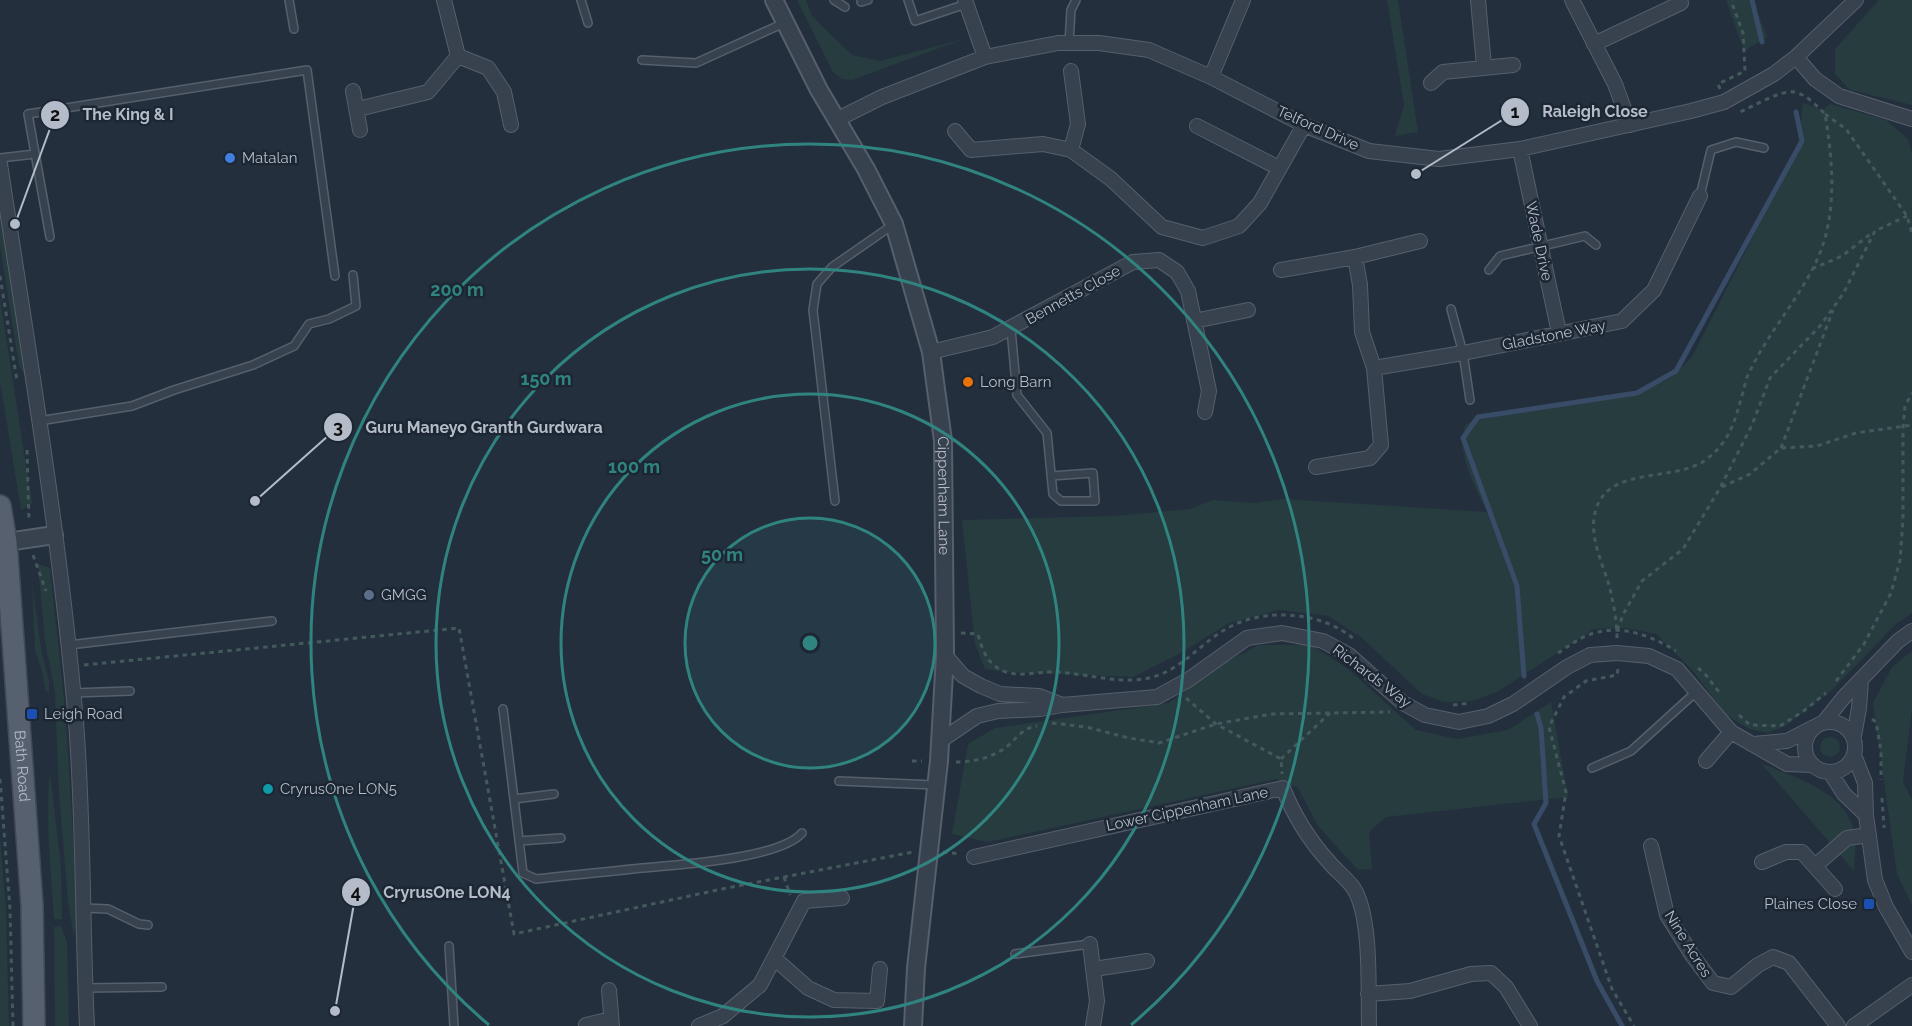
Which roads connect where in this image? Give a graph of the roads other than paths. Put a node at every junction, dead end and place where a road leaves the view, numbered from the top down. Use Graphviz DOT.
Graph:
graph roads {
  1 [pos="289,0"];
  2 [pos="444,0"];
  3 [pos="581,0"];
  4 [pos="774,0"];
  5 [pos="834,0"];
  6 [pos="908,0"];
  7 [pos="1076,0"];
  8 [pos="1243,0"];
  9 [pos="1478,0"];
  10 [pos="1572,0"];
  11 [pos="1680,0"];
  12 [pos="1856,0"];
  13 [pos="966,2"];
  14 [pos="845,7"];
  15 [pos="588,23"];
  16 [pos="784,23"];
  17 [pos="294,29"];
  18 [pos="1069,43"];
  19 [pos="1594,44"];
  20 [pos="458,56"];
  21 [pos="985,57"];
  22 [pos="1796,57"];
  23 [pos="642,60"];
  24 [pos="1513,65"];
  25 [pos="1484,66"];
  26 [pos="1071,71"];
  27 [pos="1211,77"];
  28 [pos="1431,82"];
  29 [pos="353,91"];
  30 [pos="358,109"];
  31 [pos="1912,119"];
  32 [pos="836,120"];
  33 [pos="511,125"];
  34 [pos="1304,125"];
  35 [pos="1630,125"];
  36 [pos="1197,126"];
  37 [pos="360,130"];
  38 [pos="955,131"];
  39 [pos="1764,148"];
  40 [pos="1520,149"];
  41 [pos="1071,150"];
  42 [pos="35,154"];
  43 [pos="0,158"];
  44 [pos="0,164"];
  45 [pos="1279,168"];
  46 [pos="1700,196"];
  47 [pos="894,224"];
  48 [pos="50,237"];
  49 [pos="1420,241"];
  50 [pos="1596,245"];
  51 [pos="1540,246"];
  52 [pos="1355,257"];
  53 [pos="1281,270"];
  54 [pos="1489,270"];
  55 [pos="353,275"];
  56 [pos="335,276"];
  57 [pos="1451,309"];
  58 [pos="1248,310"];
  59 [pos="1194,321"];
  60 [pos="1011,329"];
  61 [pos="1559,333"];
  62 [pos="932,352"];
  63 [pos="1463,353"];
  64 [pos="1374,368"];
  65 [pos="1470,400"];
  66 [pos="1205,412"];
  67 [pos="39,421"];
  68 [pos="1316,466"];
  69 [pos="1051,476"];
  70 [pos="835,501"];
  71 [pos="0,506"];
  72 [pos="54,535"];
  73 [pos="3,542"];
  74 [pos="272,621"];
  75 [pos="1912,631"];
  76 [pos="69,645"];
  77 [pos="945,655"];
  78 [pos="1861,681"];
  79 [pos="130,691"];
  80 [pos="1696,692"];
  81 [pos="73,693"];
  82 [pos="1062,705"];
  83 [pos="503,709"];
  84 [pos="1820,724"];
  85 [pos="1731,732"];
  86 [pos="1854,736"];
  87 [pos="940,741"];
  88 [pos="1754,744"];
  89 [pos="1854,755"];
  90 [pos="1706,761"];
  91 [pos="1813,765"];
  92 [pos="1592,768"];
  93 [pos="1830,772"];
  94 [pos="839,781"];
  95 [pos="935,785"];
  96 [pos="554,794"];
  97 [pos="514,799"];
  98 [pos="1866,815"];
  99 [pos="802,833"];
  100 [pos="1869,835"];
  101 [pos="561,837"];
  102 [pos="519,841"];
  103 [pos="1651,846"];
  104 [pos="974,856"];
  105 [pos="1762,862"];
  106 [pos="1815,866"];
  107 [pos="1835,889"];
  108 [pos="842,898"];
  109 [pos="84,908"];
  110 [pos="148,925"];
  111 [pos="1090,944"];
  112 [pos="449,946"];
  113 [pos="1912,951"];
  114 [pos="1015,954"];
  115 [pos="774,958"];
  116 [pos="1147,961"];
  117 [pos="880,969"];
  118 [pos="1094,969"];
  119 [pos="1912,985"];
  120 [pos="162,987"];
  121 [pos="85,988"];
  122 [pos="609,990"];
  123 [pos="1368,994"];
  124 [pos="727,1021"];
  125 [pos="611,1023"];
  126 [pos="34,1026"];
  127 [pos="87,1026"];
  128 [pos="454,1026"];
  129 [pos="583,1026"];
  130 [pos="699,1026"];
  131 [pos="914,1026"];
  132 [pos="1093,1026"];
  133 [pos="1369,1026"];
  134 [pos="1530,1026"];
  135 [pos="1838,1026"];
  136 [pos="1854,1026"];
  1 -- 17 [label="lane"];
  2 -- 20 [label="street"];
  3 -- 15 [label="lane"];
  4 -- 16 [label="street, Cippenham Lane"];
  5 -- 14 [label="lane"];
  6 -- 13 [label="lane"];
  7 -- 18 [label="lane"];
  8 -- 27 [label="street"];
  9 -- 25 [label="street"];
  10 -- 19 [label="street"];
  11 -- 19 [label="street"];
  12 -- 22 [label="street, Telford Drive"];
  13 -- 21 [label="street"];
  16 -- 23 [label="lane"];
  16 -- 32 [label="street, Cippenham Lane"];
  18 -- 21 [label="street, Telford Drive"];
  18 -- 27 [label="street, Telford Drive"];
  19 -- 35 [label="street"];
  20 -- 30 [label="street"];
  20 -- 33 [label="street"];
  21 -- 32 [label="street, Telford Drive"];
  22 -- 31 [label="street"];
  22 -- 35 [label="street, Telford Drive"];
  24 -- 25 [label="street"];
  25 -- 28 [label="street"];
  26 -- 41 [label="street"];
  27 -- 34 [label="street, Telford Drive"];
  29 -- 30 [label="street"];
  30 -- 37 [label="street"];
  32 -- 47 [label="street, Cippenham Lane"];
  34 -- 40 [label="street, Telford Drive"];
  34 -- 45 [label="street"];
  35 -- 40 [label="street, Telford Drive"];
  36 -- 45 [label="street"];
  38 -- 41 [label="street"];
  39 -- 46 [label="lane"];
  40 -- 51 [label="street, Wade Drive"];
  41 -- 45 [label="street"];
  42 -- 43 [label="lane"];
  42 -- 48 [label="lane"];
  42 -- 56 [label="lane"];
  44 -- 67 [label="street"];
  46 -- 61 [label="street, Gladstone Way"];
  47 -- 62 [label="street, Cippenham Lane"];
  47 -- 70 [label="lane"];
  49 -- 52 [label="street"];
  50 -- 51 [label="lane"];
  51 -- 54 [label="lane"];
  51 -- 61 [label="street, Wade Drive"];
  52 -- 53 [label="street"];
  52 -- 64 [label="street"];
  55 -- 67 [label="lane"];
  57 -- 63 [label="lane"];
  58 -- 59 [label="street"];
  59 -- 60 [label="street, Bennetts Close"];
  59 -- 66 [label="street, Bennetts Close"];
  60 -- 62 [label="street, Bennetts Close"];
  60 -- 69 [label="lane"];
  61 -- 63 [label="street, Gladstone Way"];
  62 -- 77 [label="street, Cippenham Lane"];
  63 -- 64 [label="street, Gladstone Way"];
  63 -- 65 [label="lane"];
  64 -- 68 [label="street"];
  67 -- 72 [label="street"];
  69 -- 69 [label="lane"];
  71 -- 73 [label="main road, Bath Road"];
  72 -- 73 [label="street"];
  72 -- 76 [label="street"];
  73 -- 126 [label="main road, Bath Road"];
  74 -- 76 [label="lane"];
  75 -- 78 [label="street"];
  76 -- 81 [label="street"];
  77 -- 82 [label="street, Richards Way"];
  77 -- 87 [label="street, Cippenham Lane"];
  78 -- 84 [label="street"];
  78 -- 86 [label="street"];
  79 -- 81 [label="lane"];
  80 -- 82 [label="street, Richards Way"];
  80 -- 85 [label="street, Richards Way"];
  80 -- 92 [label="lane"];
  81 -- 109 [label="street"];
  82 -- 87 [label="street, Richards Way"];
  83 -- 97 [label="lane"];
  84 -- 86 [label="street"];
  84 -- 88 [label="street"];
  84 -- 91 [label="street"];
  85 -- 88 [label="street, Richards Way"];
  85 -- 90 [label="street"];
  86 -- 89 [label="street"];
  87 -- 95 [label="street, Cippenham Lane"];
  88 -- 91 [label="street, Richards Way"];
  89 -- 93 [label="street"];
  89 -- 98 [label="street"];
  91 -- 93 [label="street"];
  93 -- 98 [label="street"];
  94 -- 95 [label="lane"];
  95 -- 131 [label="street, Cippenham Lane"];
  96 -- 97 [label="lane"];
  97 -- 102 [label="lane"];
  98 -- 100 [label="street"];
  99 -- 102 [label="lane"];
  100 -- 106 [label="street"];
  100 -- 113 [label="street"];
  101 -- 102 [label="lane"];
  103 -- 135 [label="street, Nine Acres"];
  104 -- 123 [label="street, Lower Cippenham Lane"];
  105 -- 106 [label="street"];
  106 -- 107 [label="street"];
  108 -- 115 [label="street"];
  109 -- 110 [label="lane"];
  109 -- 121 [label="street"];
  111 -- 114 [label="lane"];
  111 -- 118 [label="street"];
  112 -- 128 [label="lane"];
  115 -- 117 [label="street"];
  115 -- 124 [label="street"];
  116 -- 118 [label="street"];
  118 -- 132 [label="street"];
  119 -- 136 [label="street"];
  120 -- 121 [label="lane"];
  121 -- 127 [label="street"];
  122 -- 125 [label="street"];
  123 -- 133 [label="street, Lower Cippenham Lane"];
  123 -- 134 [label="street"];
  124 -- 130 [label="street"];
  125 -- 129 [label="street"];
}
